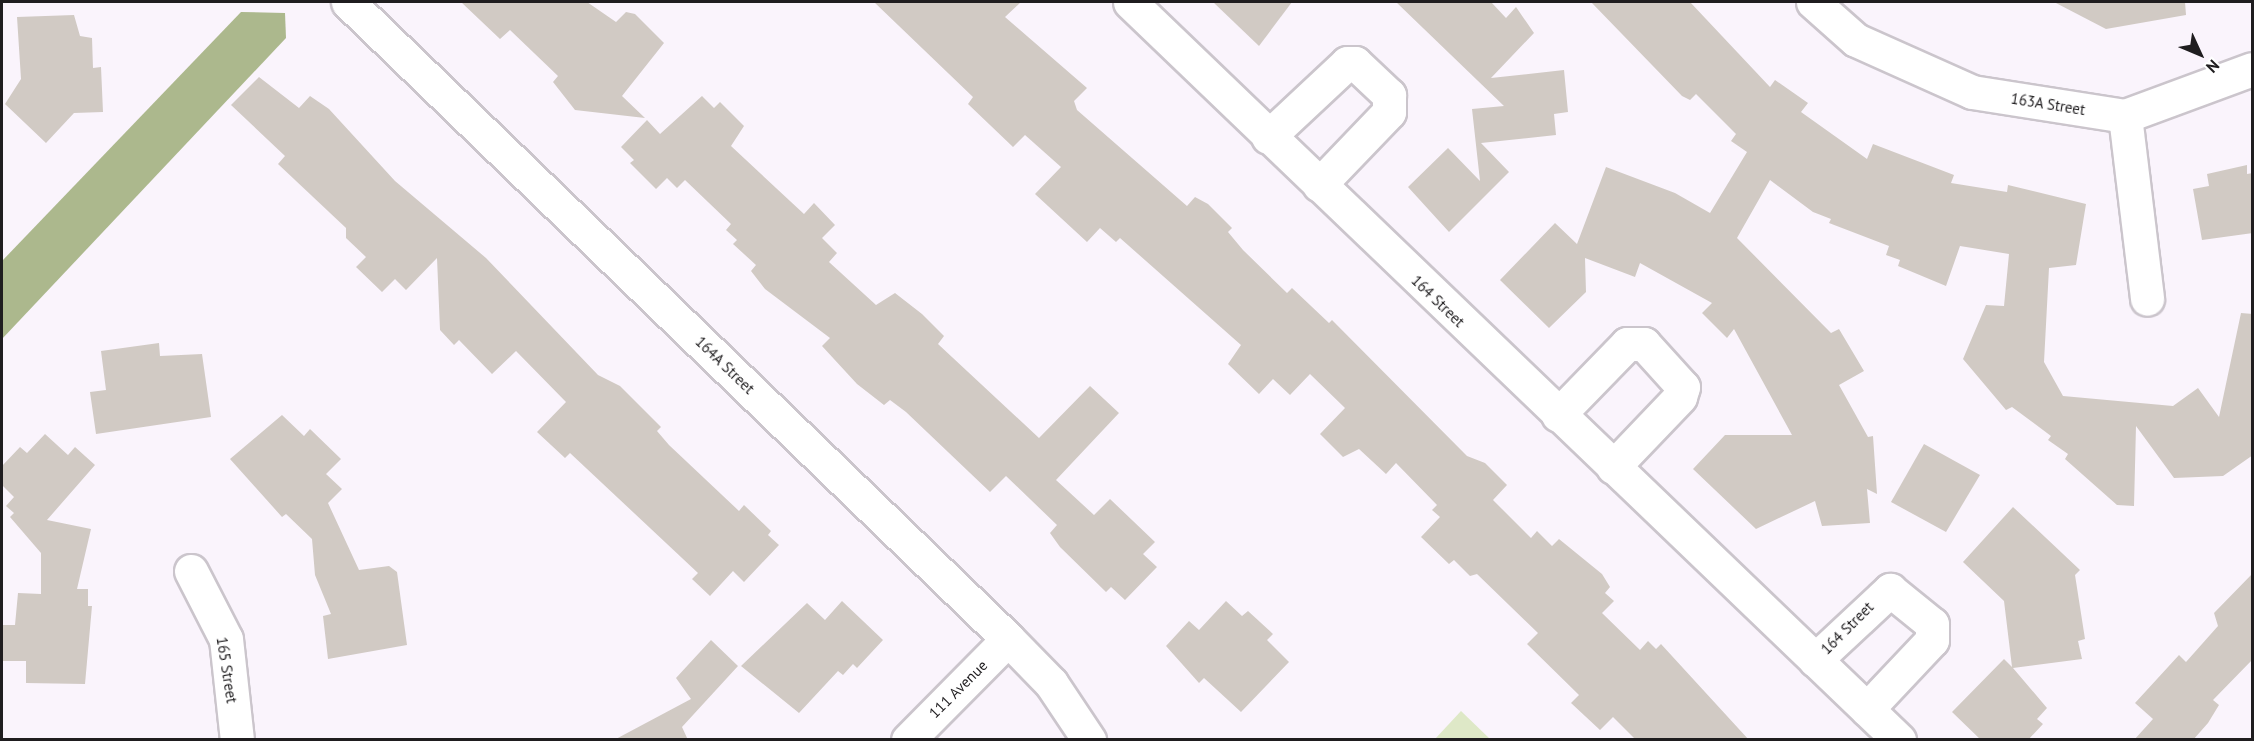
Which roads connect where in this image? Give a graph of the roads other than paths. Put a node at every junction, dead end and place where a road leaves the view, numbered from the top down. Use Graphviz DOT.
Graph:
graph roads {
  1 [pos="348,2"];
  2 [pos="1130,2"];
  3 [pos="1814,2"];
  4 [pos="2253,69"];
  5 [pos="2125,116"];
  6 [pos="1268,137"];
  7 [pos="1319,184"];
  8 [pos="2147,299"];
  9 [pos="1558,415"];
  10 [pos="1613,467"];
  11 [pos="191,571"];
  12 [pos="1008,639"];
  13 [pos="1815,660"];
  14 [pos="1867,709"];
  15 [pos="237,740"];
  16 [pos="908,740"];
  17 [pos="1089,740"];
  18 [pos="1899,740"];
  1 -- 12 [label="street, 164A Street"];
  2 -- 6 [label="street, 164 Street"];
  3 -- 5 [label="street, 163A Street"];
  4 -- 5 [label="street"];
  5 -- 8 [label="street"];
  6 -- 7 [label="street, 164 Street"];
  6 -- 7 [label="street"];
  7 -- 9 [label="street, 164 Street"];
  9 -- 10 [label="street, 164 Street"];
  9 -- 10 [label="street"];
  10 -- 13 [label="street, 164 Street"];
  11 -- 15 [label="street, 165 Street"];
  12 -- 16 [label="street, 111 Avenue"];
  12 -- 17 [label="street, 164A Street"];
  13 -- 14 [label="street, 164 Street"];
  13 -- 14 [label="street, 164 Street"];
  14 -- 18 [label="street, 164 Street"];
}
